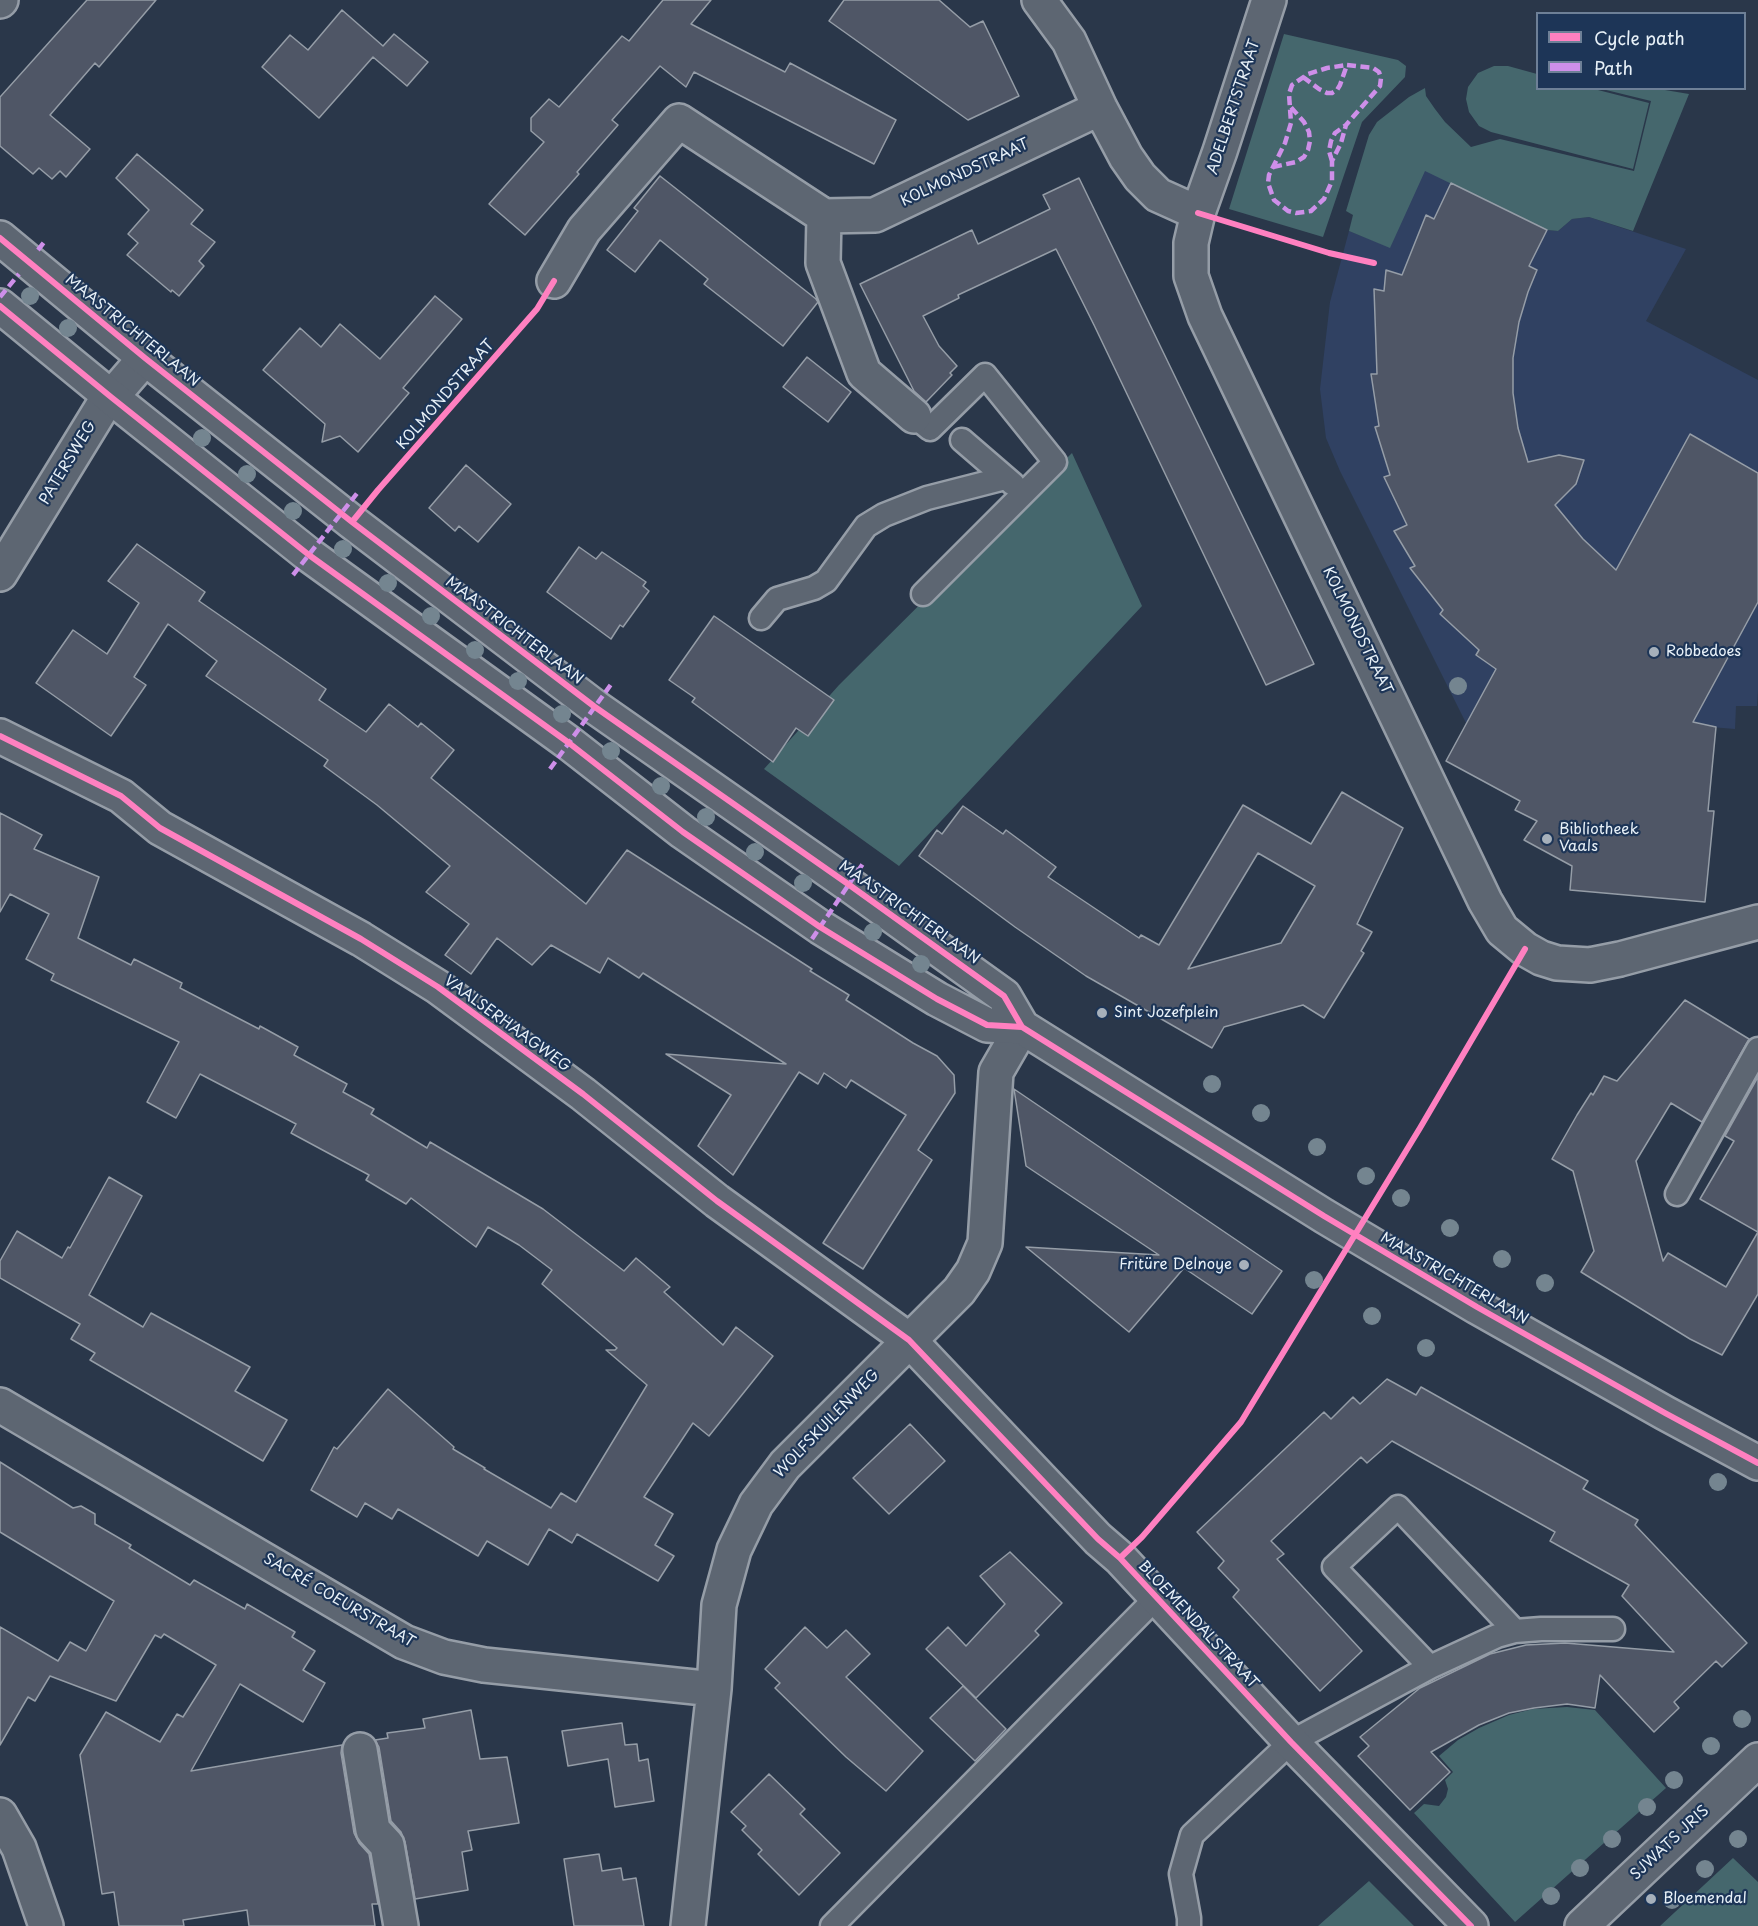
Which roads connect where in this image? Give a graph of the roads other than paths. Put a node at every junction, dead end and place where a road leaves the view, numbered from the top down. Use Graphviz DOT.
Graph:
graph roads {
  1 [pos="1039,0"];
  2 [pos="1269,0"];
  3 [pos="1100,108"];
  4 [pos="1198,213"];
  5 [pos="824,216"];
  6 [pos="0,238"];
  7 [pos="555,281"];
  8 [pos="0,306"];
  9 [pos="145,358"];
  10 [pos="111,397"];
  11 [pos="914,416"];
  12 [pos="962,440"];
  13 [pos="1005,478"];
  14 [pos="1023,493"];
  15 [pos="0,574"];
  16 [pos="923,594"];
  17 [pos="761,618"];
  18 [pos="0,736"];
  19 [pos="1758,922"];
  20 [pos="1022,1027"];
  21 [pos="1758,1049"];
  22 [pos="1677,1194"];
  23 [pos="909,1340"];
  24 [pos="0,1405"];
  25 [pos="1758,1463"];
  26 [pos="1156,1598"];
  27 [pos="1613,1629"];
  28 [pos="1515,1631"];
  29 [pos="1430,1667"];
  30 [pos="714,1689"];
  31 [pos="1291,1742"];
  32 [pos="360,1750"];
  33 [pos="1758,1761"];
  34 [pos="0,1815"];
  35 [pos="46,1926"];
  36 [pos="401,1926"];
  37 [pos="688,1926"];
  38 [pos="831,1926"];
  39 [pos="1189,1926"];
  40 [pos="1471,1926"];
  41 [pos="1582,1926"];
  1 -- 3 [label="street"];
  2 -- 4 [label="street, ADELBERTSTRAAT"];
  3 -- 4 [label="street"];
  3 -- 5 [label="street, KOLMONDSTRAAT"];
  4 -- 19 [label="street, KOLMONDSTRAAT"];
  5 -- 7 [label="street"];
  5 -- 11 [label="street"];
  6 -- 9 [label="street, MAASTRICHTERLAAN"];
  8 -- 10 [label="street, MAASTRICHTERLAAN"];
  9 -- 10 [label="street, PATERSWEG"];
  9 -- 20 [label="street, MAASTRICHTERLAAN"];
  10 -- 15 [label="street, PATERSWEG"];
  10 -- 20 [label="street, MAASTRICHTERLAAN"];
  11 -- 14 [label="lane"];
  12 -- 13 [label="lane"];
  13 -- 14 [label="lane"];
  13 -- 17 [label="lane"];
  14 -- 16 [label="lane"];
  18 -- 23 [label="street, VAALSERHAAGWEG"];
  20 -- 23 [label="street, WOLFSKUILENWEG"];
  20 -- 25 [label="street, MAASTRICHTERLAAN"];
  21 -- 22 [label="lane"];
  23 -- 26 [label="street, BLOEMENDALSTRAAT"];
  23 -- 30 [label="street, WOLFSKUILENWEG"];
  24 -- 30 [label="street, SACRÉ COEURSTRAAT"];
  26 -- 31 [label="street, BLOEMENDALSTRAAT"];
  26 -- 38 [label="lane"];
  27 -- 28 [label="lane"];
  28 -- 29 [label="lane"];
  28 -- 29 [label="lane"];
  29 -- 31 [label="lane"];
  30 -- 37 [label="street, WOLFSKUILENWEG"];
  31 -- 39 [label="lane"];
  31 -- 40 [label="street, BLOEMENDALSTRAAT"];
  32 -- 36 [label="street"];
  33 -- 41 [label="street, SJWATS JRIS"];
  34 -- 35 [label="street"];
}
